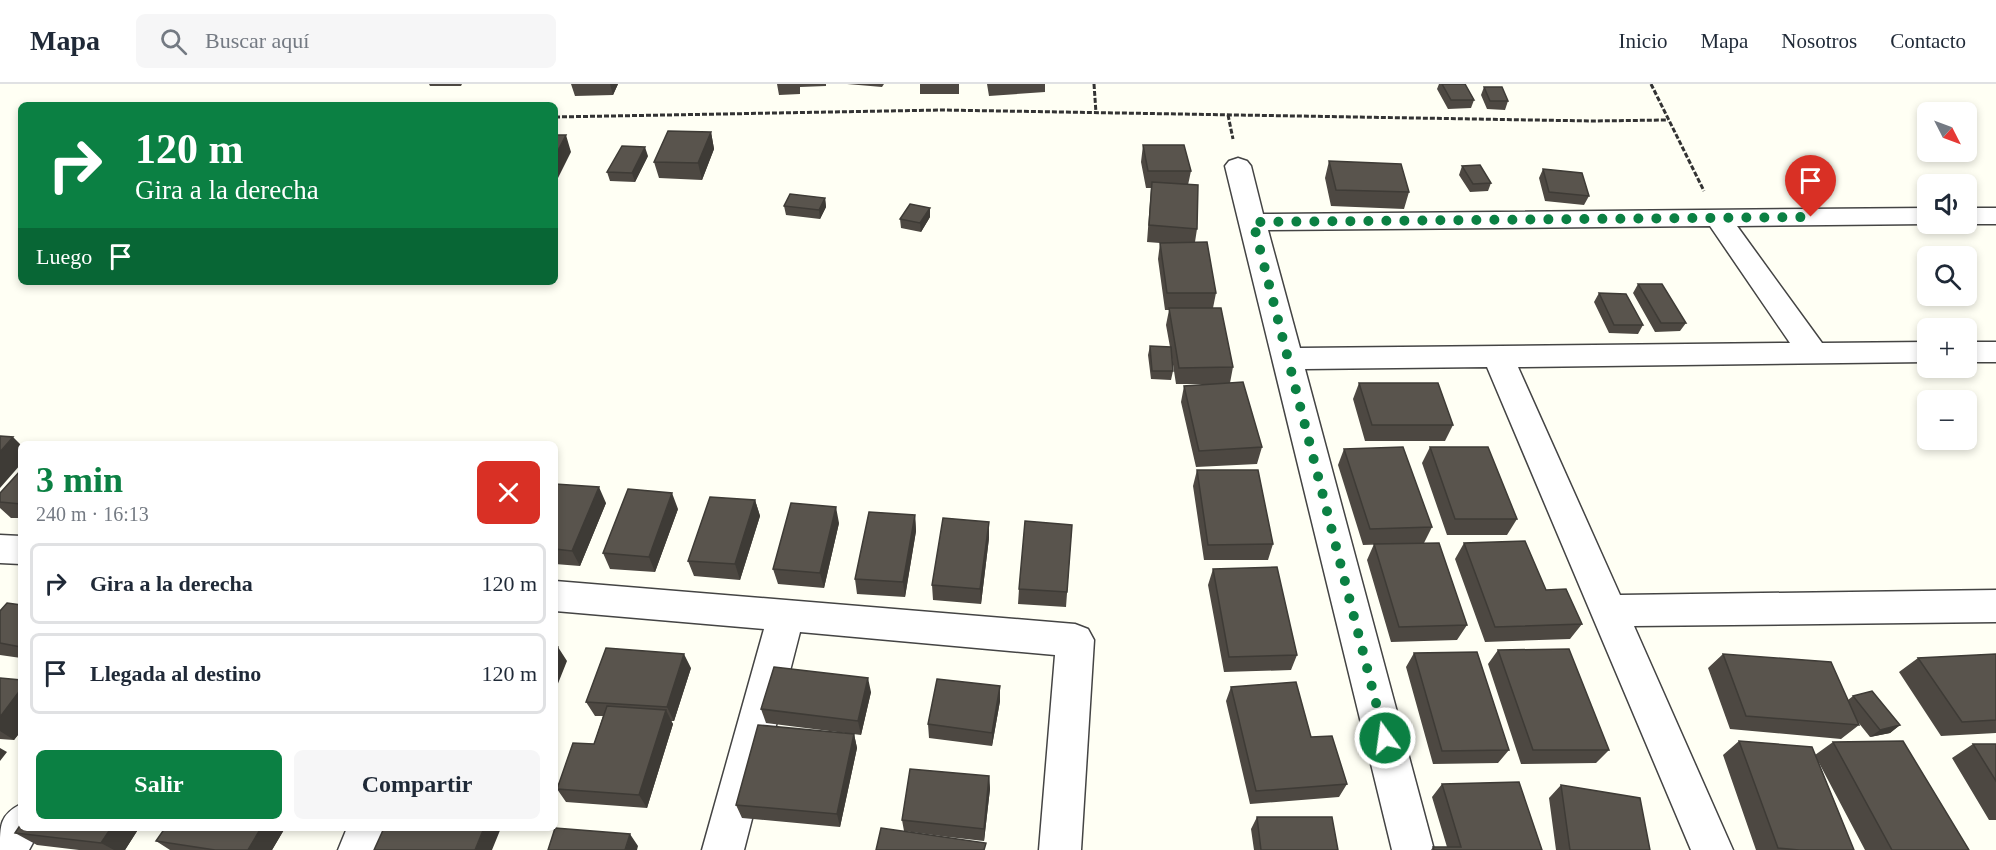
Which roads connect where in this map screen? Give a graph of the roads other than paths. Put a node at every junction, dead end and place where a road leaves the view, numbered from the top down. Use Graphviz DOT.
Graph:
graph roads {
  1 [pos="1238,166"];
  2 [pos="1917,216"];
  3 [pos="1977,216"];
  4 [pos="1996,216"];
  5 [pos="1718,218"];
  6 [pos="1253,222"];
  7 [pos="1917,352"];
  8 [pos="1977,352"];
  9 [pos="1996,352"];
  10 [pos="1813,353"];
  11 [pos="1498,357"];
  12 [pos="1288,359"];
  13 [pos="0,549"];
  14 [pos="18,550"];
  15 [pos="558,596"];
  16 [pos="1996,606"];
  17 [pos="1608,611"];
  18 [pos="786,616"];
  19 [pos="18,829"];
  20 [pos="368,831"];
  21 [pos="4,850"];
  22 [pos="359,850"];
  23 [pos="723,850"];
  24 [pos="1060,850"];
  25 [pos="1413,850"];
  26 [pos="1712,850"];
  1 -- 6 [label="street"];
  2 -- 5 [label="street"];
  3 -- 4 [label="street"];
  5 -- 6 [label="street"];
  5 -- 10 [label="street"];
  6 -- 12 [label="street"];
  7 -- 10 [label="street"];
  8 -- 9 [label="street"];
  10 -- 11 [label="street"];
  11 -- 12 [label="street"];
  11 -- 17 [label="street"];
  12 -- 25 [label="street"];
  13 -- 14 [label="street"];
  15 -- 18 [label="street"];
  16 -- 17 [label="street"];
  17 -- 26 [label="street"];
  18 -- 23 [label="street"];
  18 -- 24 [label="street"];
  19 -- 21 [label="street"];
  20 -- 22 [label="street"];
}
